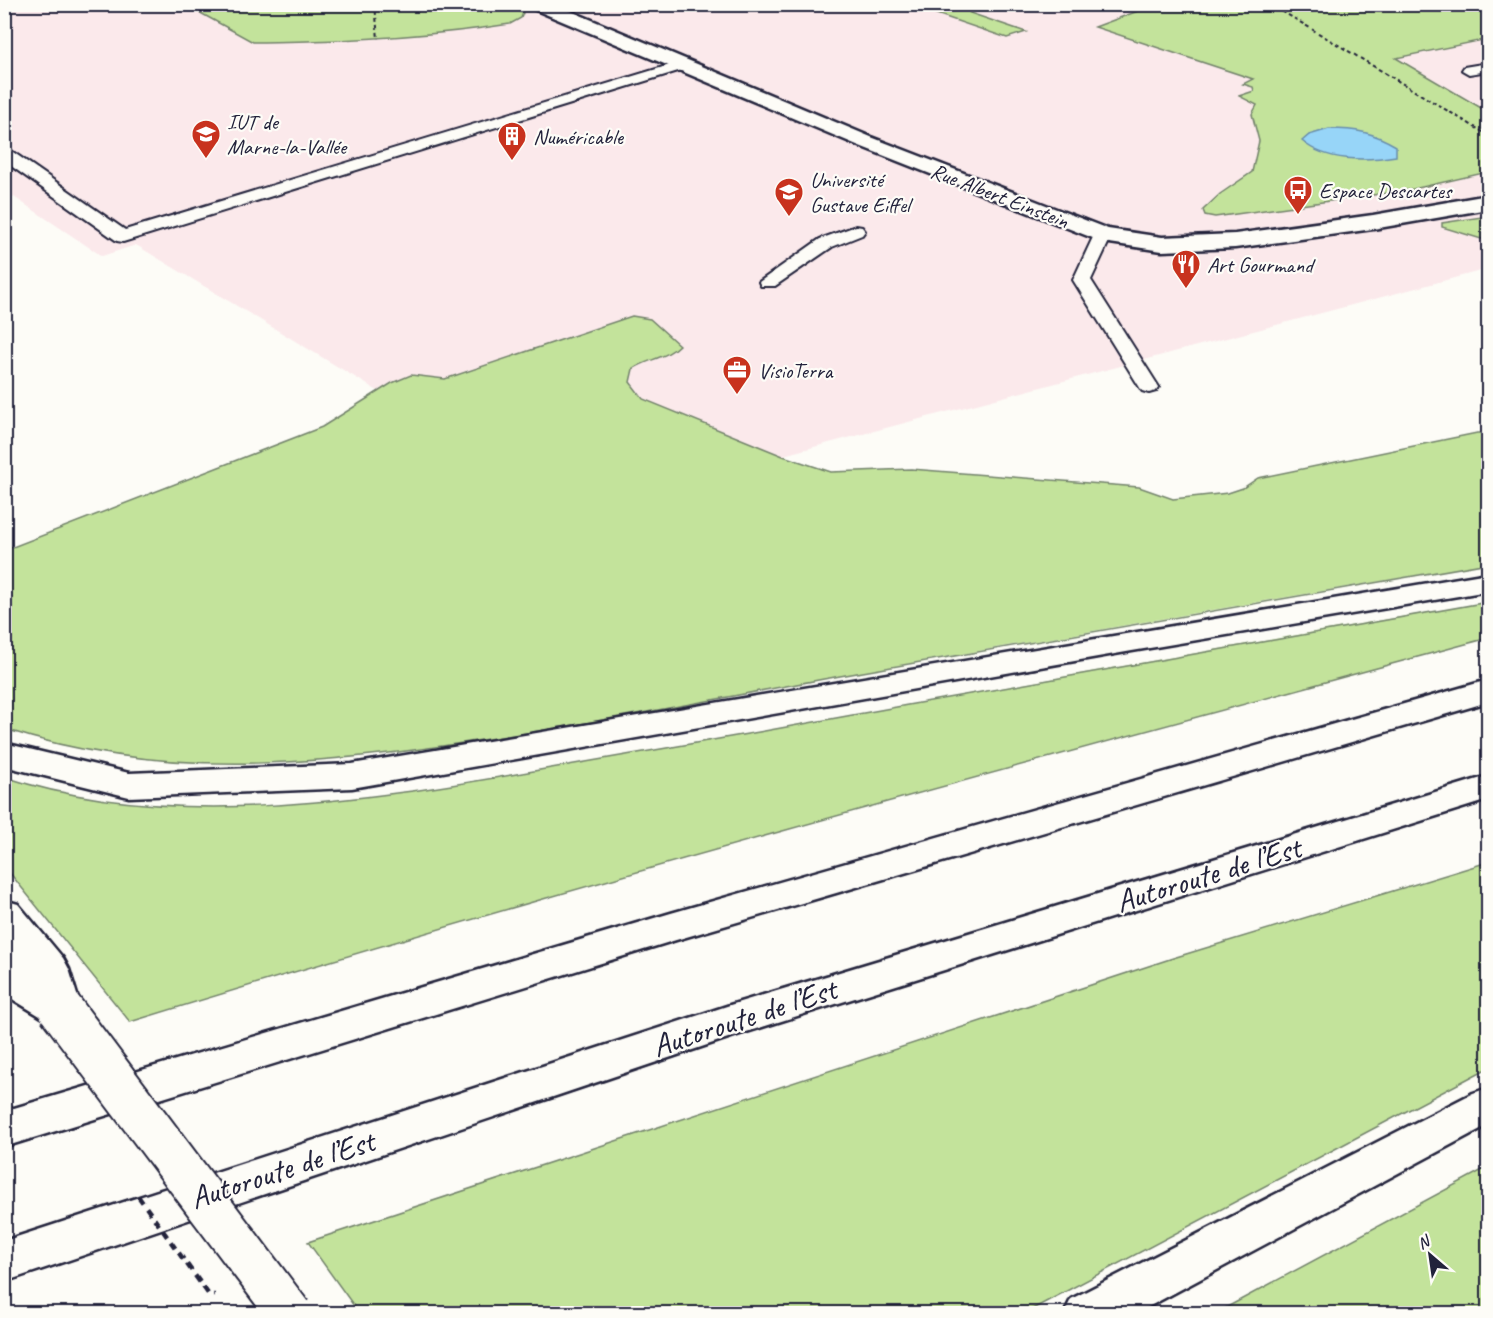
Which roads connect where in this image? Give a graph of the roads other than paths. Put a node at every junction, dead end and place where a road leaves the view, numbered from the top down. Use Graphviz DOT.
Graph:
graph roads {
  1 [pos="537,4"];
  2 [pos="683,65"];
  3 [pos="1488,68"];
  4 [pos="1469,70"];
  5 [pos="4,153"];
  6 [pos="1488,202"];
  7 [pos="856,231"];
  8 [pos="1102,235"];
  9 [pos="768,282"];
  10 [pos="1149,387"];
  11 [pos="1488,582"];
  12 [pos="1488,691"];
  13 [pos="4,754"];
  14 [pos="1488,788"];
  15 [pos="4,914"];
  16 [pos="4,963"];
  17 [pos="60,1008"];
  18 [pos="1488,1105"];
  19 [pos="4,1129"];
  20 [pos="4,1262"];
  21 [pos="290,1314"];
  22 [pos="1088,1314"];
  1 -- 2 [label="main road, Rue Albert Einstein"];
  2 -- 5 [label="lane"];
  2 -- 8 [label="main road, Rue Albert Einstein"];
  3 -- 4 [label="lane"];
  6 -- 8 [label="main road, Rue Albert Einstein"];
  7 -- 9 [label="lane"];
  8 -- 10 [label="lane"];
  11 -- 13 [label="main road"];
  12 -- 19 [label="main road"];
  14 -- 20 [label="main road, Autoroute de l’Est"];
  15 -- 17 [label="main road"];
  16 -- 17 [label="main road"];
  17 -- 21 [label="main road, bridge"];
  18 -- 22 [label="main road"];
}
